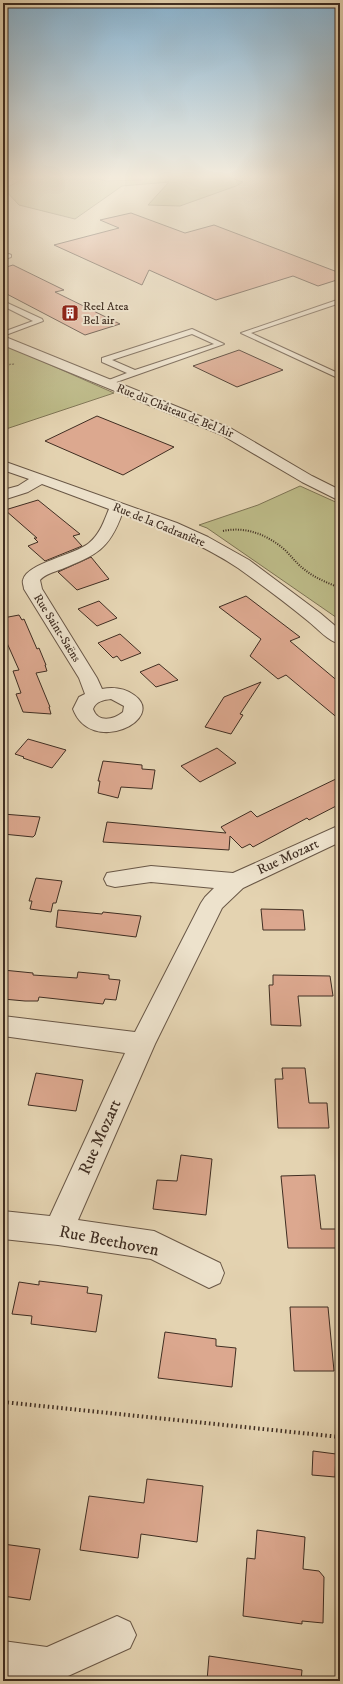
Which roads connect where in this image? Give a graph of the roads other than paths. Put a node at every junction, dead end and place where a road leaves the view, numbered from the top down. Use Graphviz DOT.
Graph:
graph roads {
  1 [pos="340,301"];
  2 [pos="3,303"];
  3 [pos="3,334"];
  4 [pos="3,340"];
  5 [pos="134,373"];
  6 [pos="340,377"];
  7 [pos="105,383"];
  8 [pos="3,465"];
  9 [pos="40,479"];
  10 [pos="3,495"];
  11 [pos="340,496"];
  12 [pos="117,507"];
  13 [pos="340,639"];
  14 [pos="95,696"];
  15 [pos="340,832"];
  16 [pos="115,879"];
  17 [pos="235,882"];
  18 [pos="3,1026"];
  19 [pos="142,1044"];
  20 [pos="3,1225"];
  21 [pos="58,1231"];
  22 [pos="209,1273"];
  23 [pos="117,1635"];
  24 [pos="3,1660"];
  1 -- 6 [label="lane"];
  2 -- 3 [label="lane"];
  4 -- 7 [label="street, Rue du Château de Bel Air"];
  5 -- 5 [label="lane"];
  5 -- 7 [label="lane"];
  7 -- 11 [label="street, Rue du Château de Bel Air"];
  8 -- 9 [label="street, Rue de la Cadranière"];
  9 -- 10 [label="street"];
  9 -- 12 [label="street, Rue de la Cadranière"];
  12 -- 13 [label="street, Rue de la Cadranière"];
  12 -- 14 [label="street, Rue Saint-Saëns"];
  15 -- 17 [label="street, Rue Mozart"];
  16 -- 17 [label="street"];
  17 -- 19 [label="street, Rue Mozart"];
  18 -- 19 [label="street"];
  19 -- 21 [label="street, Rue Mozart"];
  20 -- 21 [label="street, Rue Beethoven"];
  21 -- 22 [label="street, Rue Beethoven"];
  23 -- 24 [label="street"];
}
